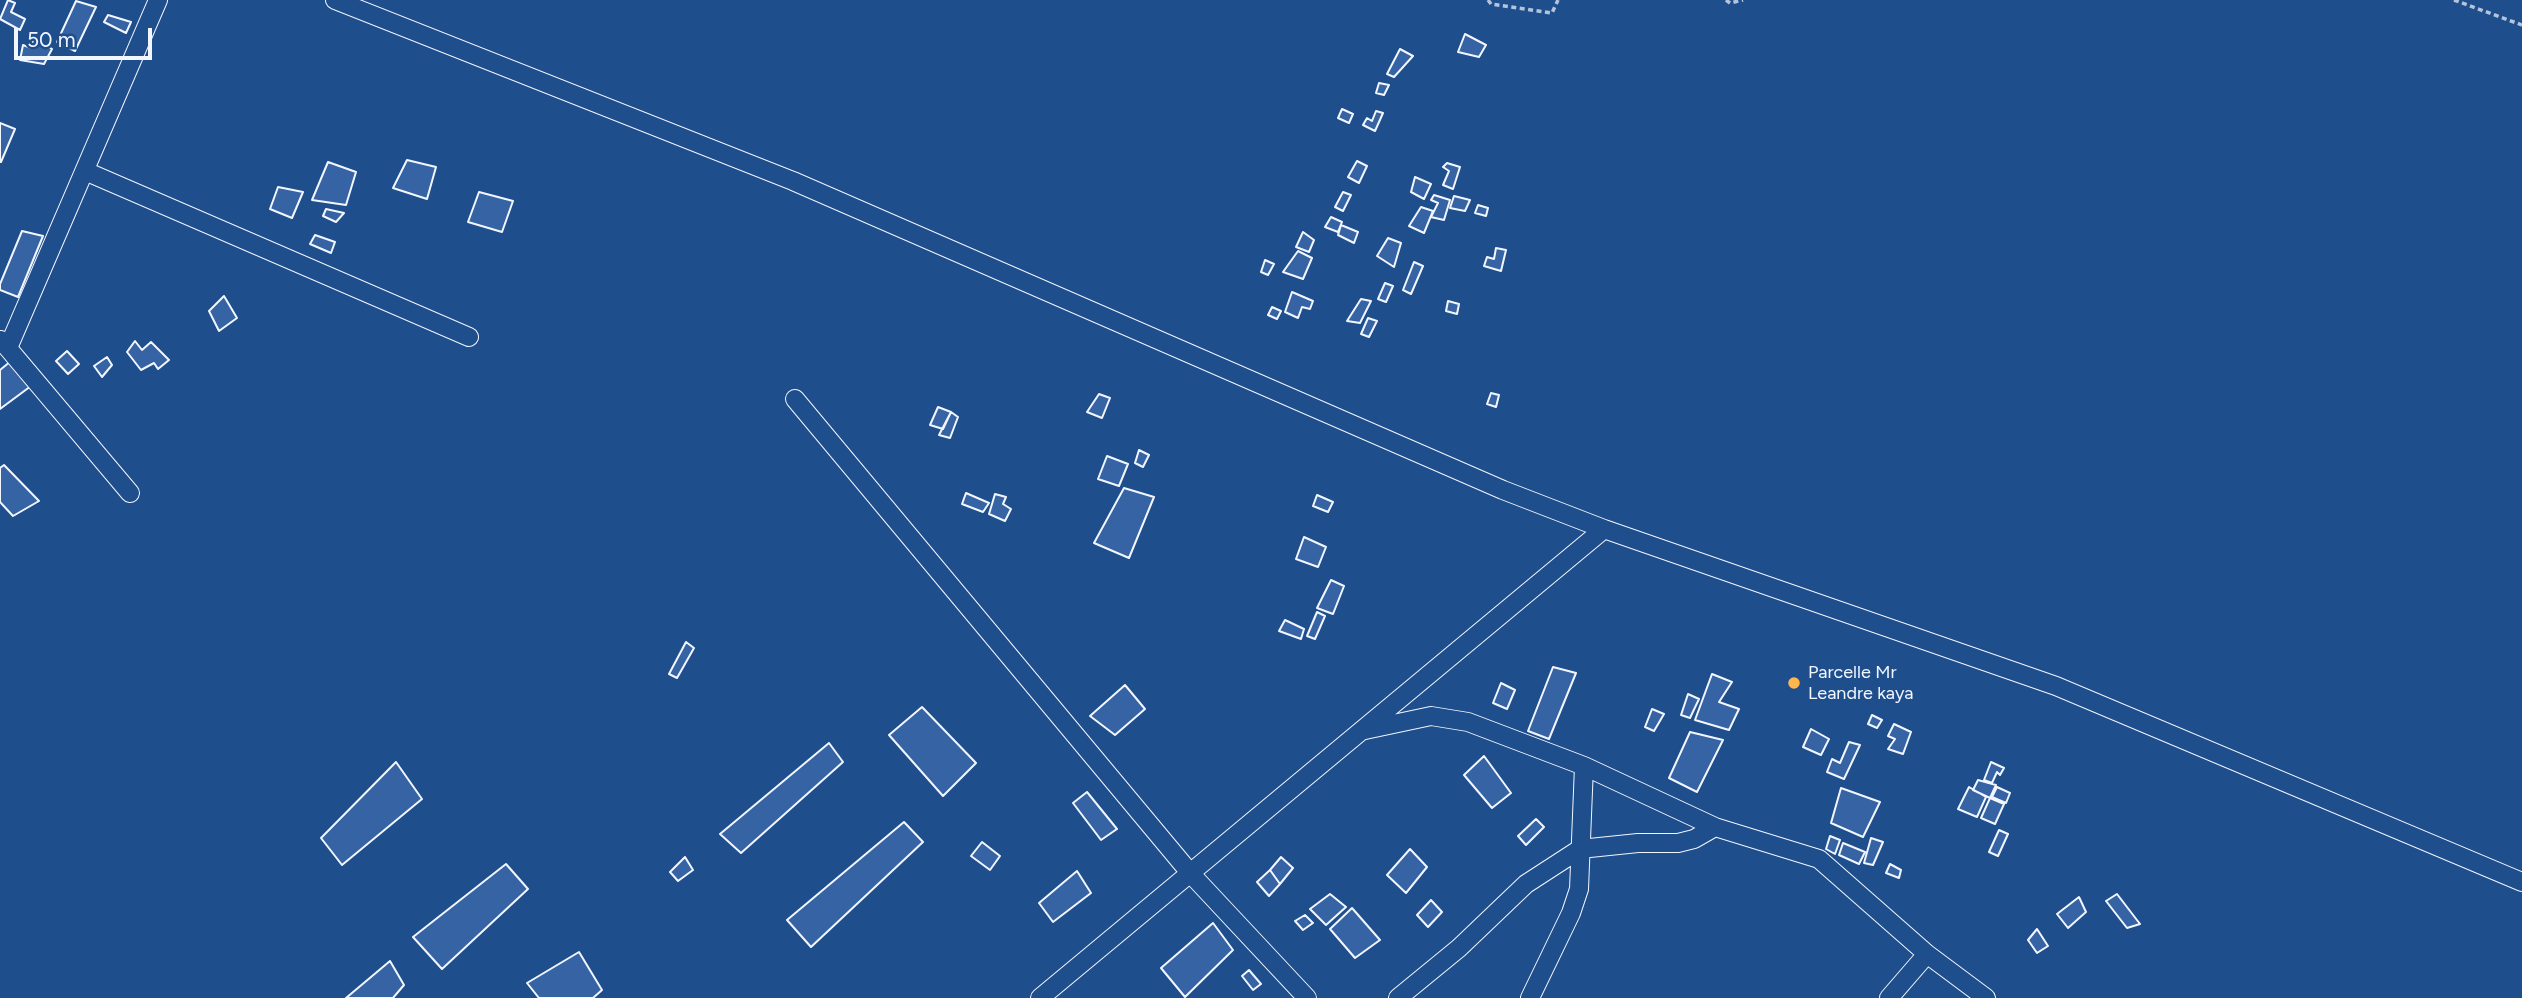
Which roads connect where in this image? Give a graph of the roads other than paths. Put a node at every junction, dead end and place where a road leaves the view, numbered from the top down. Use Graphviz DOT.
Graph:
graph roads {
  1 [pos="158,0"];
  2 [pos="335,0"];
  3 [pos="85,170"];
  4 [pos="469,337"];
  5 [pos="4,343"];
  6 [pos="794,400"];
  7 [pos="130,492"];
  8 [pos="1604,529"];
  9 [pos="1362,731"];
  10 [pos="1584,766"];
  11 [pos="1715,827"];
  12 [pos="1580,849"];
  13 [pos="1191,874"];
  14 [pos="2522,882"];
  15 [pos="1927,954"];
  16 [pos="1051,994"];
  17 [pos="1307,998"];
  18 [pos="1398,998"];
  19 [pos="1530,998"];
  20 [pos="1889,998"];
  21 [pos="1986,998"];
  1 -- 3 [label="street"];
  2 -- 8 [label="street"];
  3 -- 4 [label="street"];
  3 -- 5 [label="street"];
  5 -- 7 [label="street"];
  6 -- 13 [label="street"];
  8 -- 9 [label="street"];
  8 -- 14 [label="street"];
  9 -- 10 [label="street"];
  9 -- 13 [label="street"];
  10 -- 11 [label="street"];
  10 -- 12 [label="street"];
  11 -- 12 [label="street"];
  11 -- 15 [label="street"];
  12 -- 18 [label="street"];
  12 -- 19 [label="street"];
  13 -- 16 [label="street"];
  13 -- 17 [label="street"];
  15 -- 20 [label="street"];
  15 -- 21 [label="street"];
}
